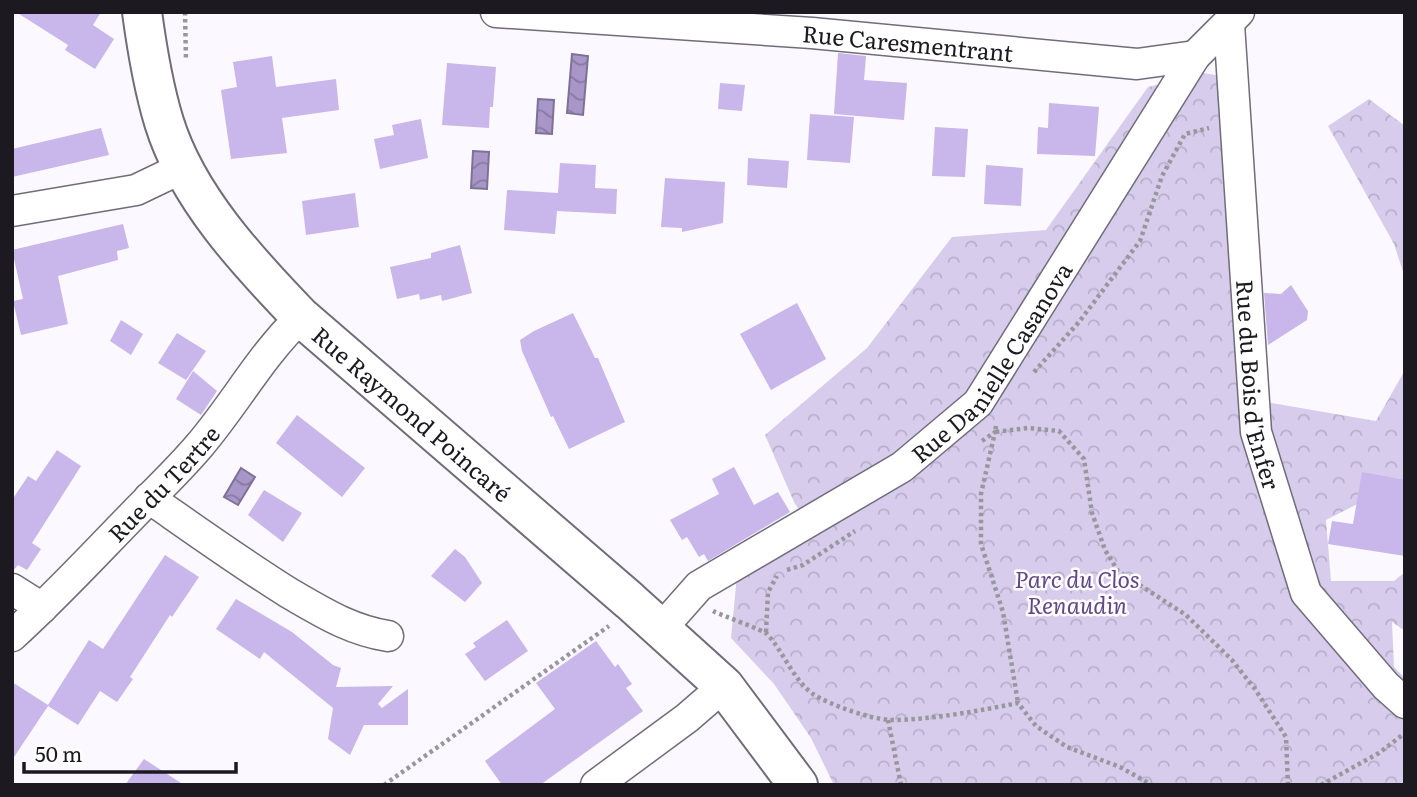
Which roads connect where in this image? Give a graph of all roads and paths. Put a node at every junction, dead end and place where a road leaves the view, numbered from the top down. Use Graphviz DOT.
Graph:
graph roads {
  1 [pos="142,12"];
  2 [pos="496,12"];
  3 [pos="1234,18"];
  4 [pos="1195,57"];
  5 [pos="1236,122"];
  6 [pos="184,167"];
  7 [pos="12,211"];
  8 [pos="301,317"];
  9 [pos="1026,381"];
  10 [pos="997,421"];
  11 [pos="995,432"];
  12 [pos="973,447"];
  13 [pos="149,498"];
  14 [pos="864,525"];
  15 [pos="12,589"];
  16 [pos="687,598"];
  17 [pos="630,601"];
  18 [pos="42,608"];
  19 [pos="661,629"];
  20 [pos="766,632"];
  21 [pos="12,636"];
  22 [pos="388,636"];
  23 [pos="724,686"];
  24 [pos="1018,703"];
  25 [pos="1405,703"];
  26 [pos="887,720"];
  27 [pos="1405,733"];
  28 [pos="780,770"];
  29 [pos="384,785"];
  30 [pos="596,785"];
  31 [pos="798,785"];
  32 [pos="901,785"];
  33 [pos="1152,785"];
  34 [pos="1288,785"];
  35 [pos="1321,785"];
  1 -- 6 [label="main road, Rue Raymond Poincaré"];
  2 -- 4 [label="street, Rue Caresmentrant"];
  3 -- 4 [label="street, Rue Danielle Casanova"];
  3 -- 5 [label="street, Rue du Bois d'Enfer"];
  4 -- 16 [label="street, Rue Danielle Casanova"];
  5 -- 9 [label="path"];
  5 -- 25 [label="street, Rue du Bois d'Enfer"];
  6 -- 7 [label="street"];
  6 -- 8 [label="main road, Rue Raymond Poincaré"];
  8 -- 13 [label="street, Rue du Tertre"];
  8 -- 17 [label="main road, Rue Raymond Poincaré"];
  10 -- 11 [label="path"];
  11 -- 12 [label="path"];
  11 -- 24 [label="path"];
  11 -- 34 [label="path"];
  13 -- 18 [label="street, Rue du Tertre"];
  13 -- 22 [label="street"];
  14 -- 20 [label="path"];
  15 -- 18 [label="street"];
  16 -- 19 [label="street, Rue Danielle Casanova"];
  16 -- 20 [label="path"];
  17 -- 19 [label="main road, Rue Raymond Poincaré"];
  17 -- 29 [label="path"];
  18 -- 21 [label="street, Rue du Tertre"];
  19 -- 23 [label="main road, Rue Raymond Poincaré"];
  20 -- 26 [label="path"];
  23 -- 28 [label="main road, Rue Raymond Poincaré"];
  23 -- 30 [label="street"];
  24 -- 26 [label="path"];
  24 -- 33 [label="path"];
  26 -- 32 [label="path"];
  27 -- 35 [label="path"];
  28 -- 31 [label="main road, Rue Raymond Poincaré"];
}
